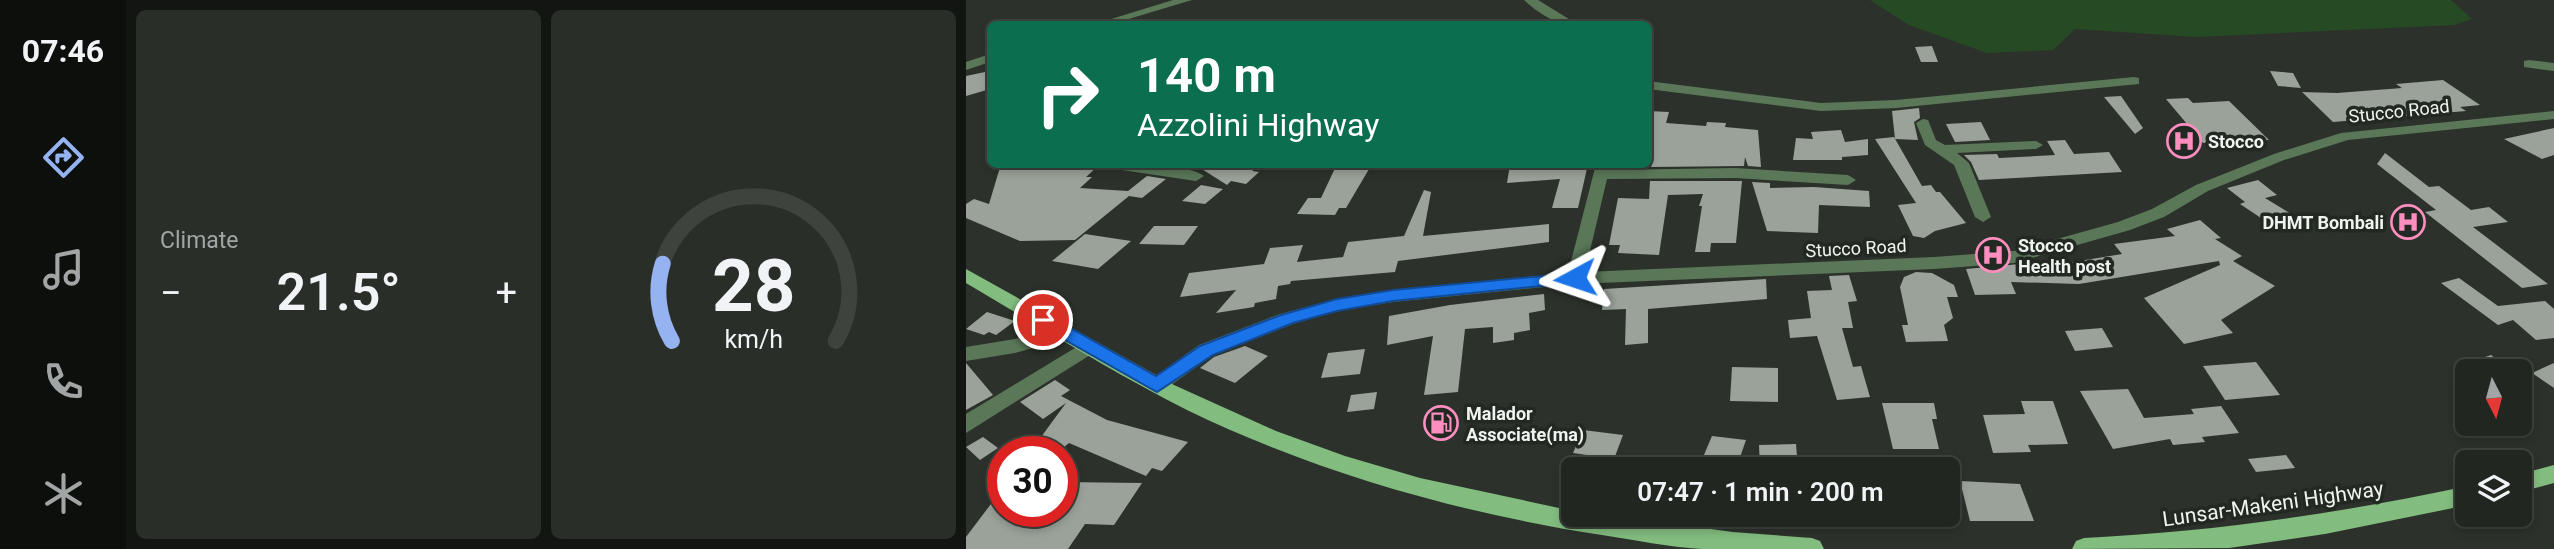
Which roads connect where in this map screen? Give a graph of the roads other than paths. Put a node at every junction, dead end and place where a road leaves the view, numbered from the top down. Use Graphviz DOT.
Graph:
graph roads {
  1 [pos="1186,0"];
  2 [pos="1530,0"];
  3 [pos="1112,21"];
  4 [pos="1564,21"];
  5 [pos="987,59"];
  6 [pos="2529,64"];
  7 [pos="966,66"];
  8 [pos="2554,67"];
  9 [pos="2134,81"];
  10 [pos="1652,86"];
  11 [pos="2554,115"];
  12 [pos="1923,123"];
  13 [pos="2036,145"];
  14 [pos="1939,150"];
  15 [pos="1142,168"];
  16 [pos="1602,170"];
  17 [pos="1196,176"];
  18 [pos="1848,180"];
  19 [pos="1983,217"];
  20 [pos="966,275"];
  21 [pos="1575,278"];
  22 [pos="1063,332"];
  23 [pos="1088,347"];
  24 [pos="966,354"];
  25 [pos="1157,385"];
  26 [pos="966,425"];
  27 [pos="2554,474"];
  28 [pos="2532,480"];
  29 [pos="2455,498"];
  30 [pos="1812,549"];
  31 [pos="2084,549"];
  1 -- 3 [label="street"];
  2 -- 4 [label="street"];
  5 -- 7 [label="street"];
  6 -- 8 [label="street"];
  9 -- 10 [label="street"];
  11 -- 21 [label="street, Stucco Road"];
  12 -- 14 [label="street"];
  13 -- 14 [label="street"];
  14 -- 19 [label="street"];
  15 -- 17 [label="street"];
  16 -- 18 [label="street"];
  16 -- 21 [label="street"];
  20 -- 22 [label="main road"];
  21 -- 25 [label="street, Stucco Road"];
  22 -- 23 [label="main road"];
  22 -- 24 [label="street"];
  23 -- 25 [label="main road"];
  23 -- 26 [label="street"];
  25 -- 30 [label="main road"];
  27 -- 28 [label="main road"];
  29 -- 31 [label="main road, Lunsar-Makeni Highway"];
}
